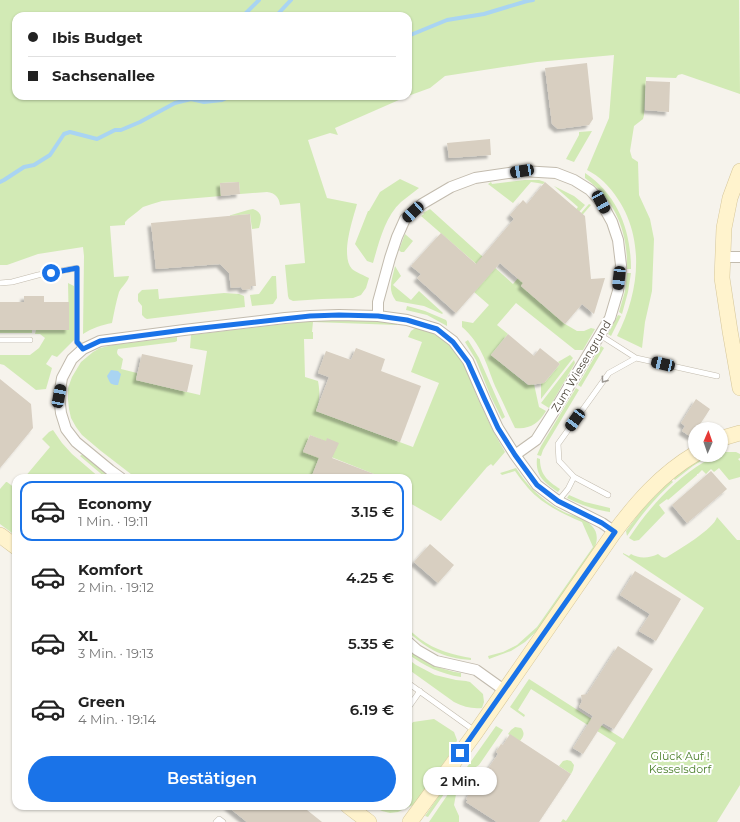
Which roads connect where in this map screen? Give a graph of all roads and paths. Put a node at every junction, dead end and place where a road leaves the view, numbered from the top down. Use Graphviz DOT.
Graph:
graph roads {
  1 [pos="740,171"];
  2 [pos="722,257"];
  3 [pos="740,257"];
  4 [pos="0,283"];
  5 [pos="378,316"];
  6 [pos="600,335"];
  7 [pos="0,340"];
  8 [pos="30,340"];
  9 [pos="83,349"];
  10 [pos="636,358"];
  11 [pos="717,376"];
  12 [pos="740,388"];
  13 [pos="740,433"];
  14 [pos="728,436"];
  15 [pos="515,455"];
  16 [pos="688,458"];
  17 [pos="116,474"];
  18 [pos="574,477"];
  19 [pos="608,495"];
  20 [pos="558,501"];
  21 [pos="615,532"];
  22 [pos="0,535"];
  23 [pos="12,545"];
  24 [pos="412,646"];
  25 [pos="412,686"];
  26 [pos="504,690"];
  27 [pos="420,692"];
  28 [pos="412,703"];
  29 [pos="476,732"];
  30 [pos="353,810"];
  31 [pos="216,822"];
  32 [pos="223,822"];
  33 [pos="369,822"];
  34 [pos="410,822"];
  1 -- 2 [label="street"];
  2 -- 3 [label="street"];
  2 -- 12 [label="street"];
  4 -- 9 [label="lane"];
  5 -- 6 [label="street, Zum Wiesengrund"];
  5 -- 9 [label="street"];
  5 -- 15 [label="street"];
  6 -- 10 [label="lane"];
  6 -- 15 [label="street, Zum Wiesengrund"];
  7 -- 8 [label="lane"];
  9 -- 17 [label="street"];
  10 -- 11 [label="lane"];
  10 -- 18 [label="lane, one-way"];
  13 -- 14 [label="street"];
  15 -- 20 [label="street"];
  16 -- 21 [label="street"];
  18 -- 19 [label="lane"];
  18 -- 20 [label="lane"];
  20 -- 21 [label="street"];
  21 -- 26 [label="street"];
  22 -- 23 [label="street"];
  24 -- 26 [label="street"];
  25 -- 27 [label="lane"];
  26 -- 29 [label="street"];
  27 -- 28 [label="lane"];
  27 -- 29 [label="lane"];
  29 -- 34 [label="street"];
  30 -- 33 [label="street"];
  31 -- 32 [label="lane"];
}
